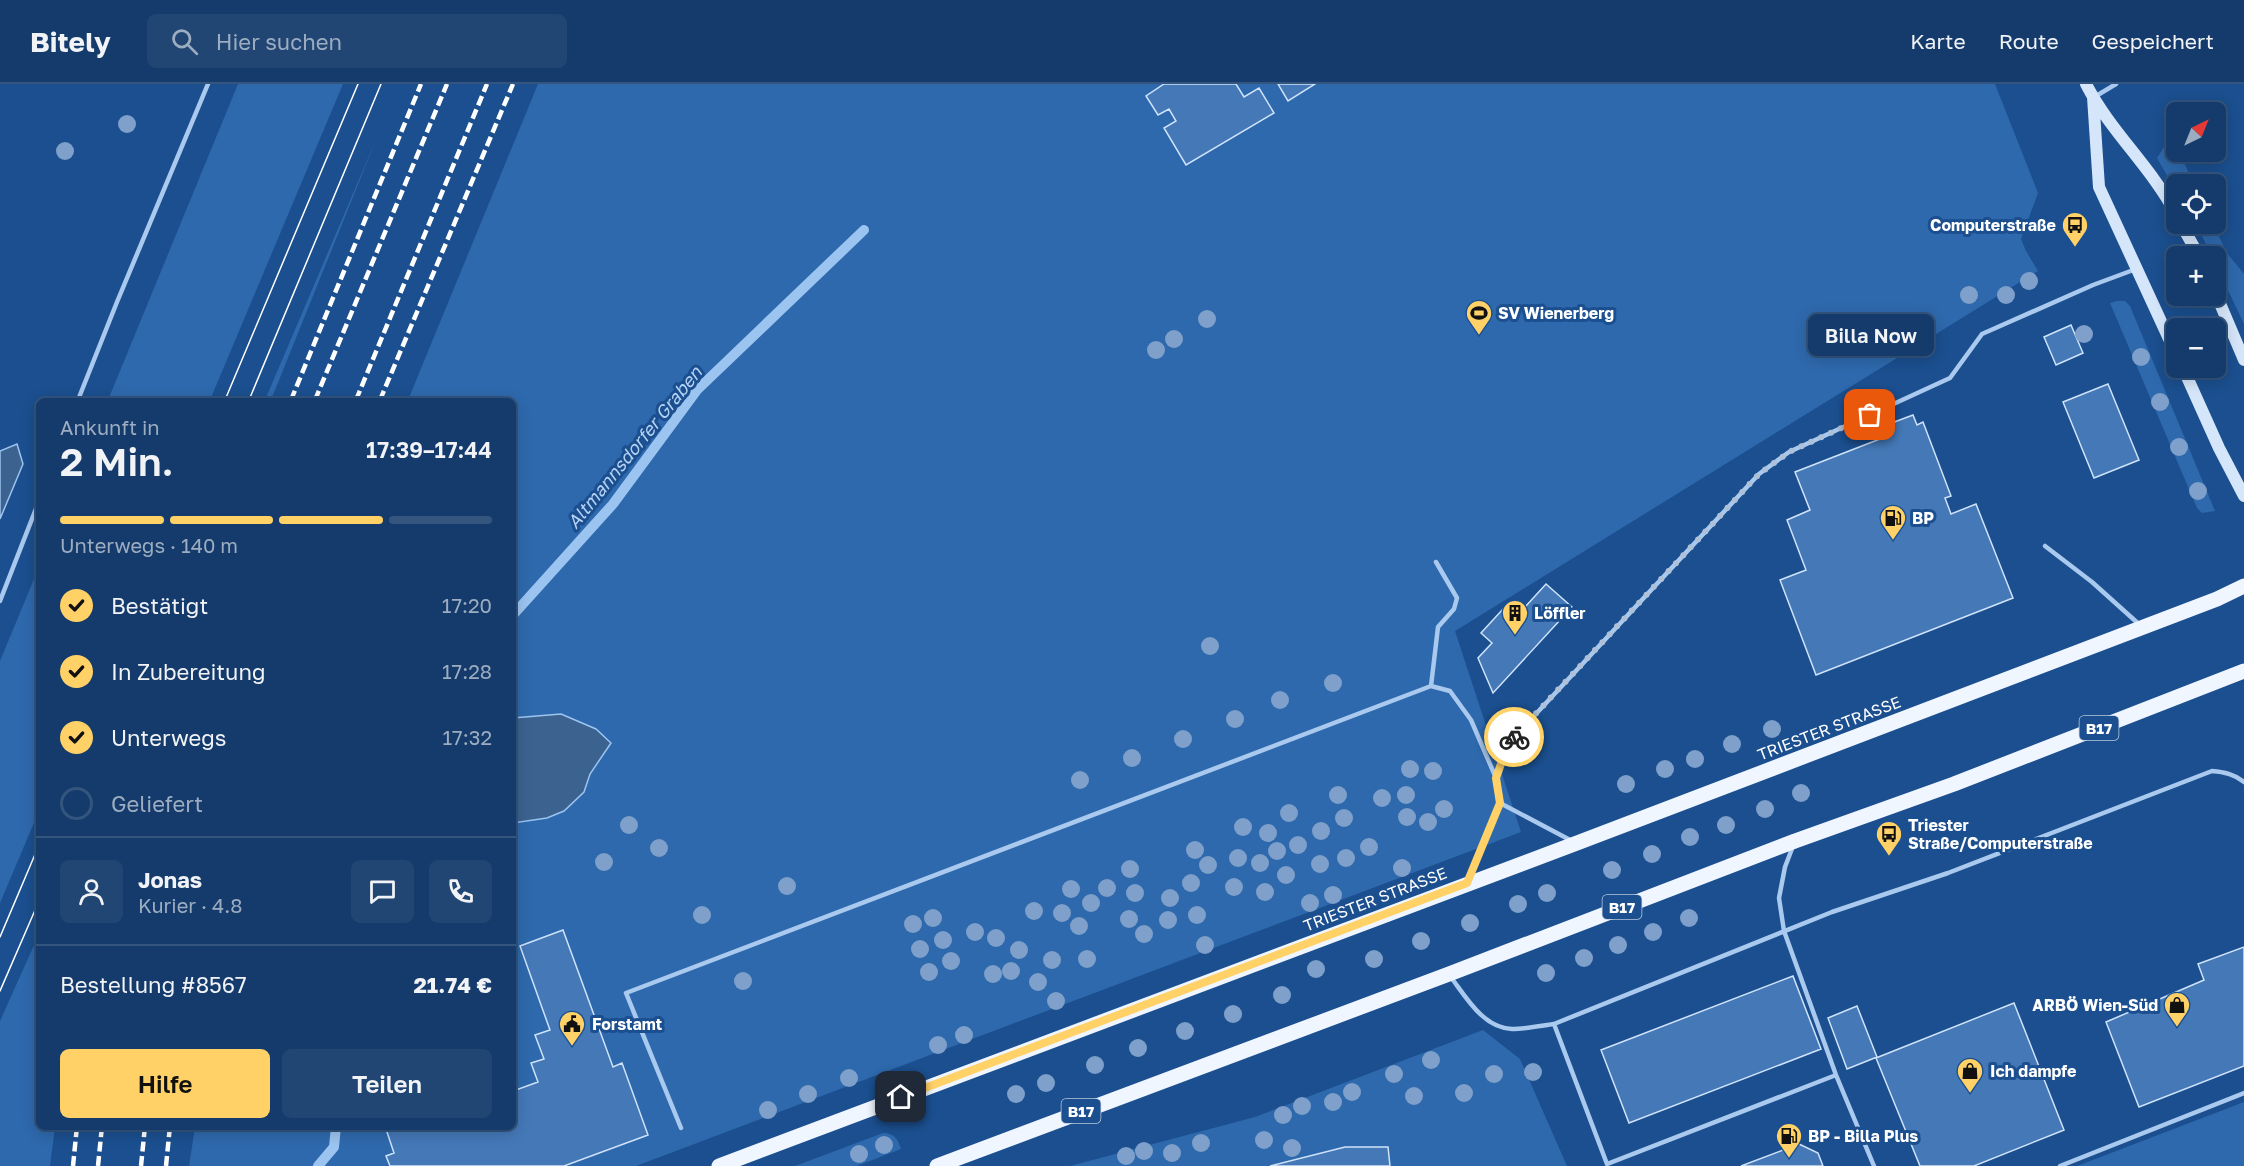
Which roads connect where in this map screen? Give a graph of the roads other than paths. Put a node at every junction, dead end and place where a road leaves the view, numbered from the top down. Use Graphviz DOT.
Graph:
graph roads {
  1 [pos="208,84"];
  2 [pos="2086,84"];
  3 [pos="2116,84"];
  4 [pos="2093,97"];
  5 [pos="2166,199"];
  6 [pos="2138,268"];
  7 [pos="2221,306"];
  8 [pos="2166,331"];
  9 [pos="2244,360"];
  10 [pos="2188,378"];
  11 [pos="79,398"];
  12 [pos="2244,496"];
  13 [pos="36,509"];
  14 [pos="2045,546"];
  15 [pos="1436,562"];
  16 [pos="2244,586"];
  17 [pos="0,601"];
  18 [pos="2143,628"];
  19 [pos="2244,671"];
  20 [pos="1431,686"];
  21 [pos="1496,778"];
  22 [pos="2244,782"];
  23 [pos="1500,803"];
  24 [pos="1795,840"];
  25 [pos="1577,843"];
  26 [pos="1467,883"];
  27 [pos="1784,931"];
  28 [pos="1449,974"];
  29 [pos="1554,1024"];
  30 [pos="1836,1075"];
  31 [pos="2244,1093"];
  32 [pos="681,1128"];
  33 [pos="1608,1165"];
  34 [pos="719,1166"];
  35 [pos="937,1166"];
  36 [pos="1874,1166"];
  37 [pos="2060,1166"];
  1 -- 11 [label="lane"];
  2 -- 4 [label="street"];
  3 -- 4 [label="lane"];
  4 -- 5 [label="street"];
  4 -- 6 [label="street"];
  6 -- 8 [label="street"];
  6 -- 21 [label="lane"];
  7 -- 9 [label="street"];
  10 -- 12 [label="street"];
  13 -- 17 [label="lane"];
  14 -- 18 [label="lane"];
  15 -- 20 [label="lane"];
  16 -- 18 [label="main road, TRIESTER STRASSE"];
  18 -- 25 [label="main road, TRIESTER STRASSE"];
  19 -- 24 [label="main road, B17"];
  20 -- 21 [label="lane"];
  20 -- 32 [label="lane"];
  21 -- 23 [label="lane"];
  22 -- 27 [label="lane"];
  23 -- 25 [label="lane"];
  23 -- 26 [label="lane"];
  24 -- 27 [label="lane"];
  24 -- 28 [label="main road, B17"];
  25 -- 26 [label="main road, TRIESTER STRASSE"];
  26 -- 34 [label="main road, TRIESTER STRASSE"];
  27 -- 29 [label="lane"];
  27 -- 30 [label="lane"];
  28 -- 29 [label="lane"];
  28 -- 35 [label="main road, B17"];
  29 -- 33 [label="lane"];
  30 -- 33 [label="lane"];
  30 -- 36 [label="lane"];
  31 -- 37 [label="lane"];
}
